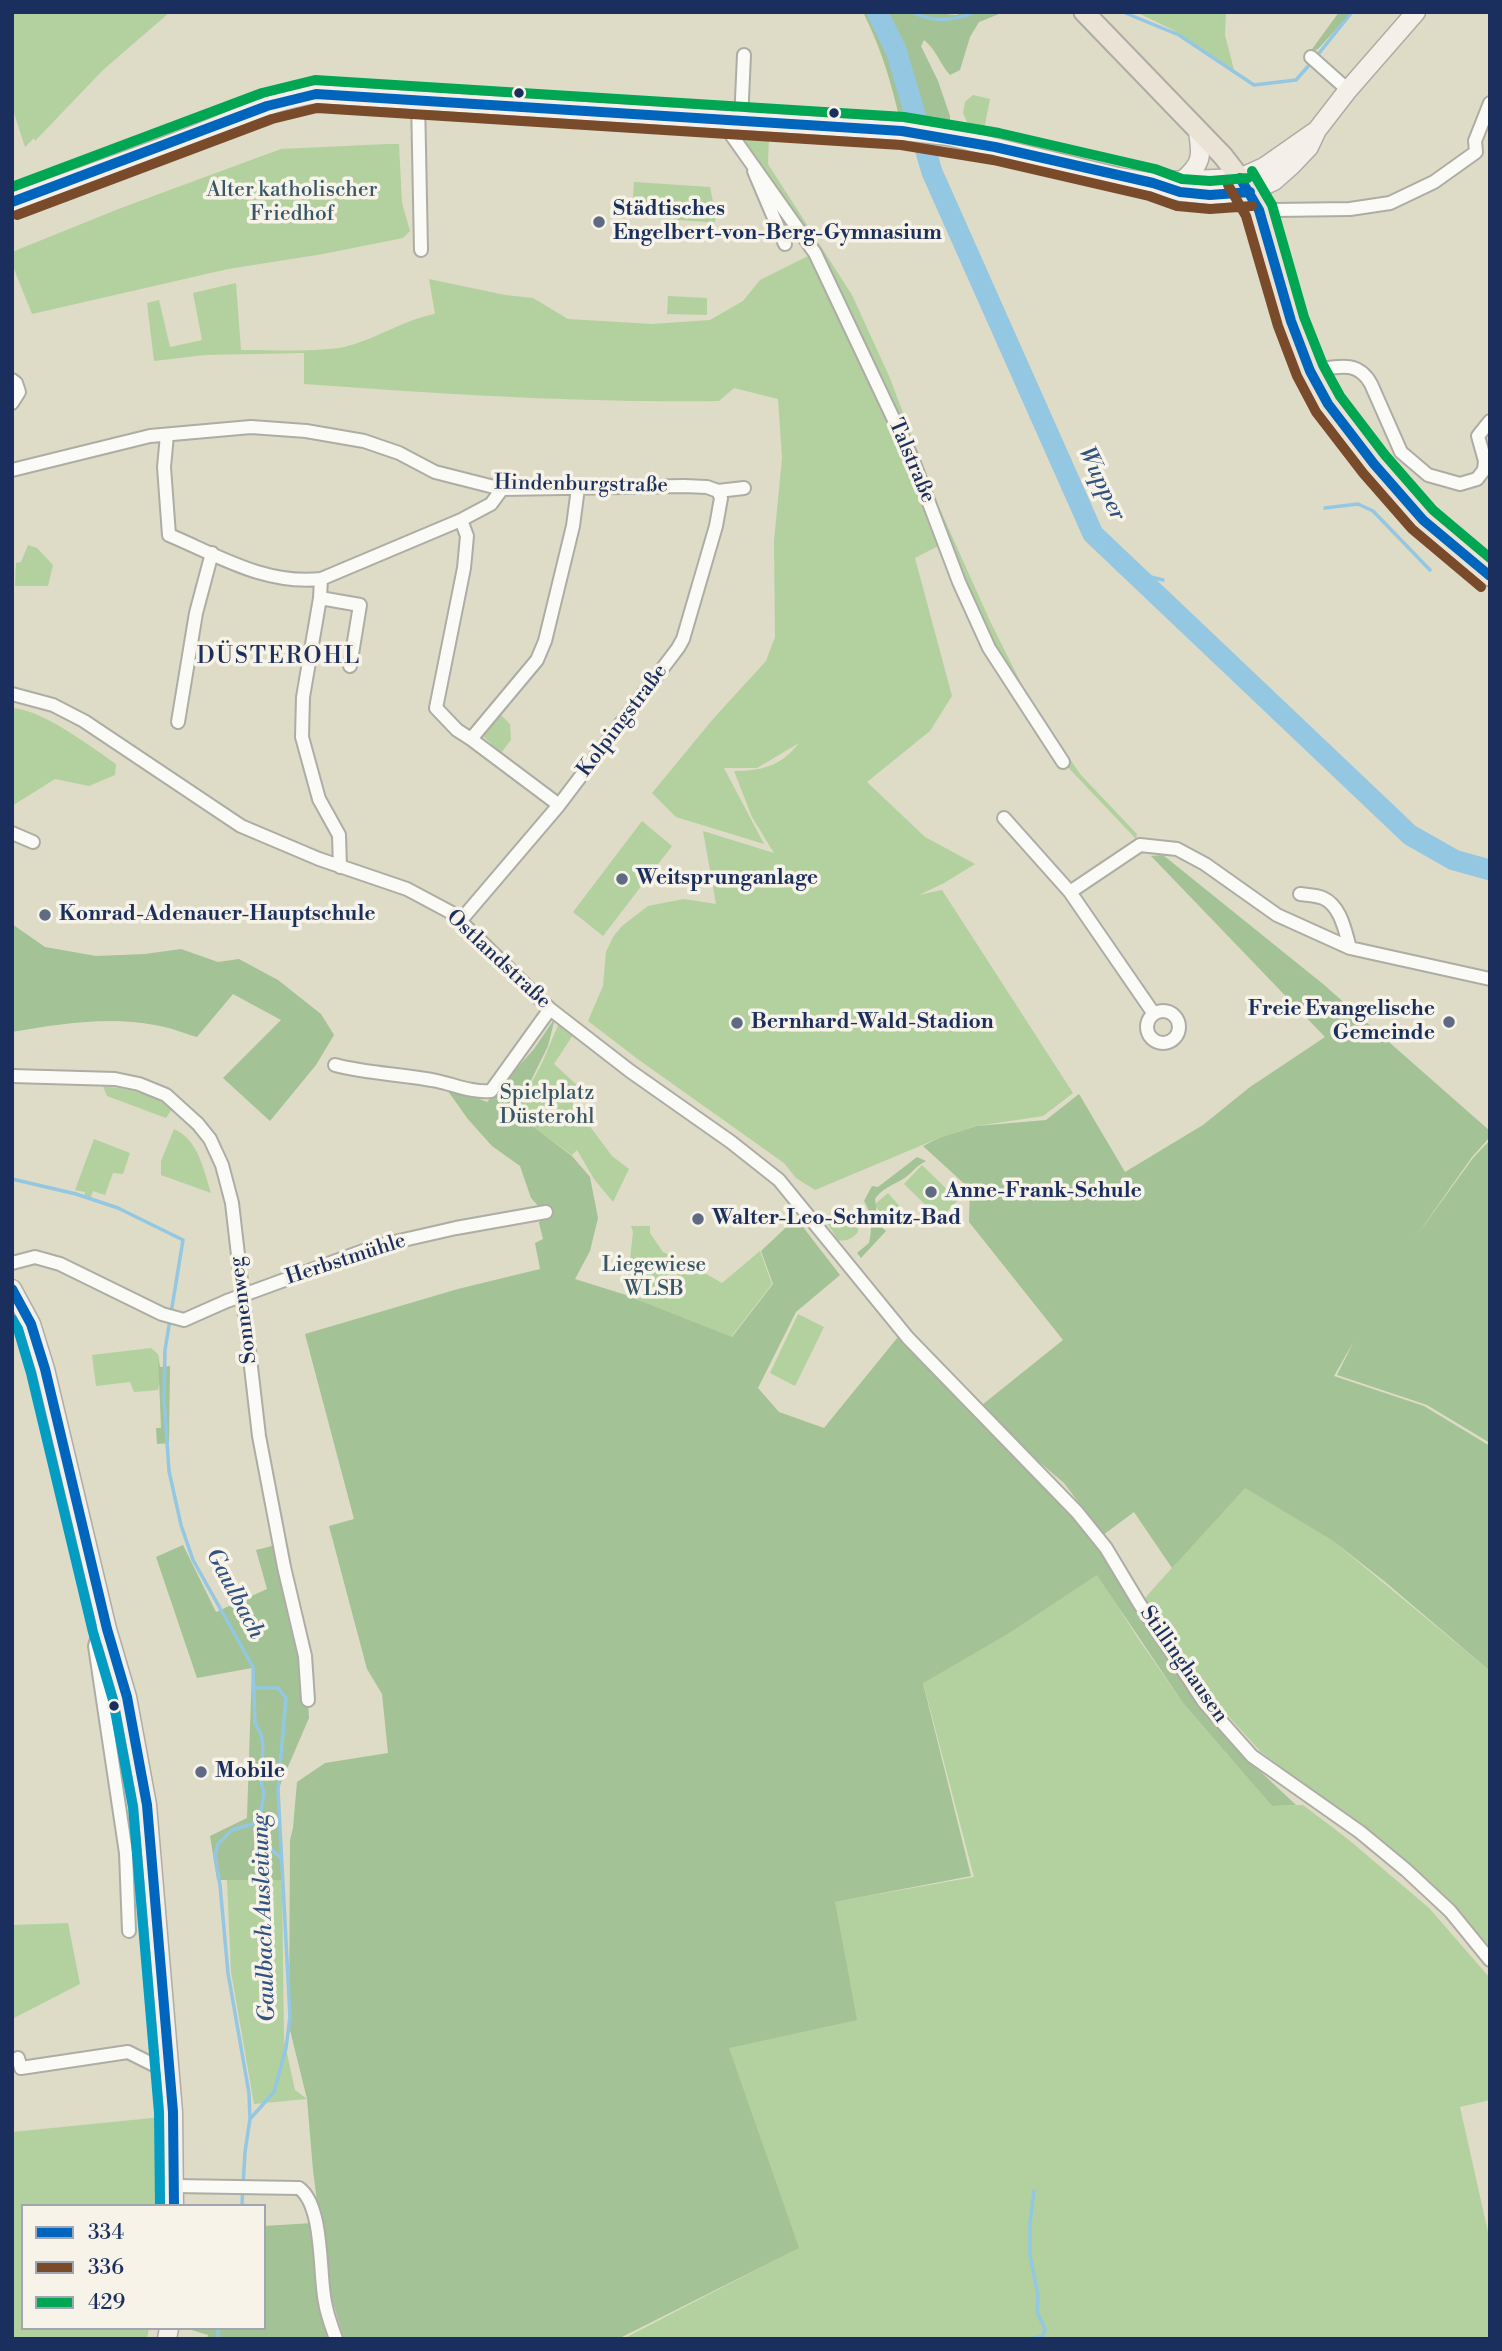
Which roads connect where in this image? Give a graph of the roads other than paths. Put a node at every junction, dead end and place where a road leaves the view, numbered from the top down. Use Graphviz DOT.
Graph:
graph roads {
  1 [pos="1084,12"];
  2 [pos="1416,12"];
  3 [pos="744,55"];
  4 [pos="1315,60"];
  5 [pos="1348,90"];
  6 [pos="418,99"];
  7 [pos="1490,103"];
  8 [pos="735,121"];
  9 [pos="1198,132"];
  10 [pos="1476,152"];
  11 [pos="1489,159"];
  12 [pos="751,163"];
  13 [pos="1183,180"];
  14 [pos="1154,183"];
  15 [pos="1245,185"];
  16 [pos="12,202"];
  17 [pos="1262,216"];
  18 [pos="785,244"];
  19 [pos="421,250"];
  20 [pos="1310,371"];
  21 [pos="12,380"];
  22 [pos="12,403"];
  23 [pos="1490,421"];
  24 [pos="167,435"];
  25 [pos="12,470"];
  26 [pos="578,488"];
  27 [pos="744,488"];
  28 [pos="502,489"];
  29 [pos="718,491"];
  30 [pos="461,520"];
  31 [pos="212,553"];
  32 [pos="1488,578"];
  33 [pos="321,579"];
  34 [pos="320,598"];
  35 [pos="350,666"];
  36 [pos="12,694"];
  37 [pos="178,722"];
  38 [pos="471,739"];
  39 [pos="1063,762"];
  40 [pos="559,805"];
  41 [pos="1004,818"];
  42 [pos="12,833"];
  43 [pos="33,842"];
  44 [pos="340,867"];
  45 [pos="1070,892"];
  46 [pos="1300,894"];
  47 [pos="461,920"];
  48 [pos="1350,948"];
  49 [pos="1490,979"];
  50 [pos="550,1009"];
  51 [pos="1154,1014"];
  52 [pos="335,1065"];
  53 [pos="12,1076"];
  54 [pos="546,1212"];
  55 [pos="12,1264"];
  56 [pos="12,1289"];
  57 [pos="243,1296"];
  58 [pos="908,1338"];
  59 [pos="107,1629"];
  60 [pos="308,1700"];
  61 [pos="129,1931"];
  62 [pos="1490,1960"];
  63 [pos="18,2058"];
  64 [pos="170,2065"];
  65 [pos="174,2186"];
  66 [pos="174,2204"];
  67 [pos="336,2339"];
  1 -- 9 [label="main road"];
  2 -- 5 [label="main road"];
  3 -- 8 [label="street"];
  4 -- 5 [label="street"];
  5 -- 15 [label="main road"];
  6 -- 8 [label="main road"];
  6 -- 16 [label="main road"];
  6 -- 19 [label="street"];
  7 -- 10 [label="street"];
  8 -- 12 [label="street, Talstraße"];
  8 -- 14 [label="main road"];
  9 -- 13 [label="main road"];
  9 -- 15 [label="main road"];
  10 -- 11 [label="street"];
  10 -- 17 [label="street"];
  12 -- 18 [label="street, Talstraße"];
  12 -- 39 [label="street, Talstraße"];
  13 -- 14 [label="main road"];
  13 -- 15 [label="main road"];
  14 -- 15 [label="main road"];
  15 -- 17 [label="main road"];
  17 -- 20 [label="main road"];
  20 -- 23 [label="street"];
  20 -- 32 [label="main road"];
  21 -- 22 [label="street"];
  24 -- 25 [label="street, Hindenburgstraße"];
  24 -- 28 [label="street, Hindenburgstraße"];
  24 -- 31 [label="street"];
  26 -- 28 [label="street, Hindenburgstraße"];
  26 -- 29 [label="street, Hindenburgstraße"];
  26 -- 38 [label="street"];
  27 -- 29 [label="street, Hindenburgstraße"];
  28 -- 30 [label="street"];
  29 -- 40 [label="street, Kolpingstraße"];
  30 -- 33 [label="street"];
  30 -- 38 [label="street"];
  31 -- 33 [label="street"];
  31 -- 37 [label="street"];
  33 -- 34 [label="street"];
  34 -- 35 [label="street"];
  34 -- 44 [label="street"];
  36 -- 44 [label="street, Ostlandstraße"];
  38 -- 40 [label="street"];
  40 -- 47 [label="street, Kolpingstraße"];
  41 -- 45 [label="street"];
  42 -- 43 [label="street"];
  44 -- 47 [label="street, Ostlandstraße"];
  45 -- 48 [label="street"];
  45 -- 51 [label="street"];
  46 -- 48 [label="street"];
  47 -- 50 [label="street, Ostlandstraße"];
  48 -- 49 [label="street"];
  50 -- 52 [label="street"];
  50 -- 58 [label="street, Ostlandstraße"];
  53 -- 57 [label="street, Sonnenweg"];
  54 -- 57 [label="street, Herbstmühle"];
  55 -- 57 [label="street, Herbstmühle"];
  56 -- 59 [label="main road"];
  57 -- 60 [label="street, Sonnenweg"];
  58 -- 62 [label="street, Stillinghausen"];
  59 -- 61 [label="street"];
  59 -- 64 [label="main road"];
  63 -- 64 [label="street"];
  64 -- 65 [label="main road"];
  65 -- 66 [label="main road"];
  65 -- 67 [label="street"];
}
